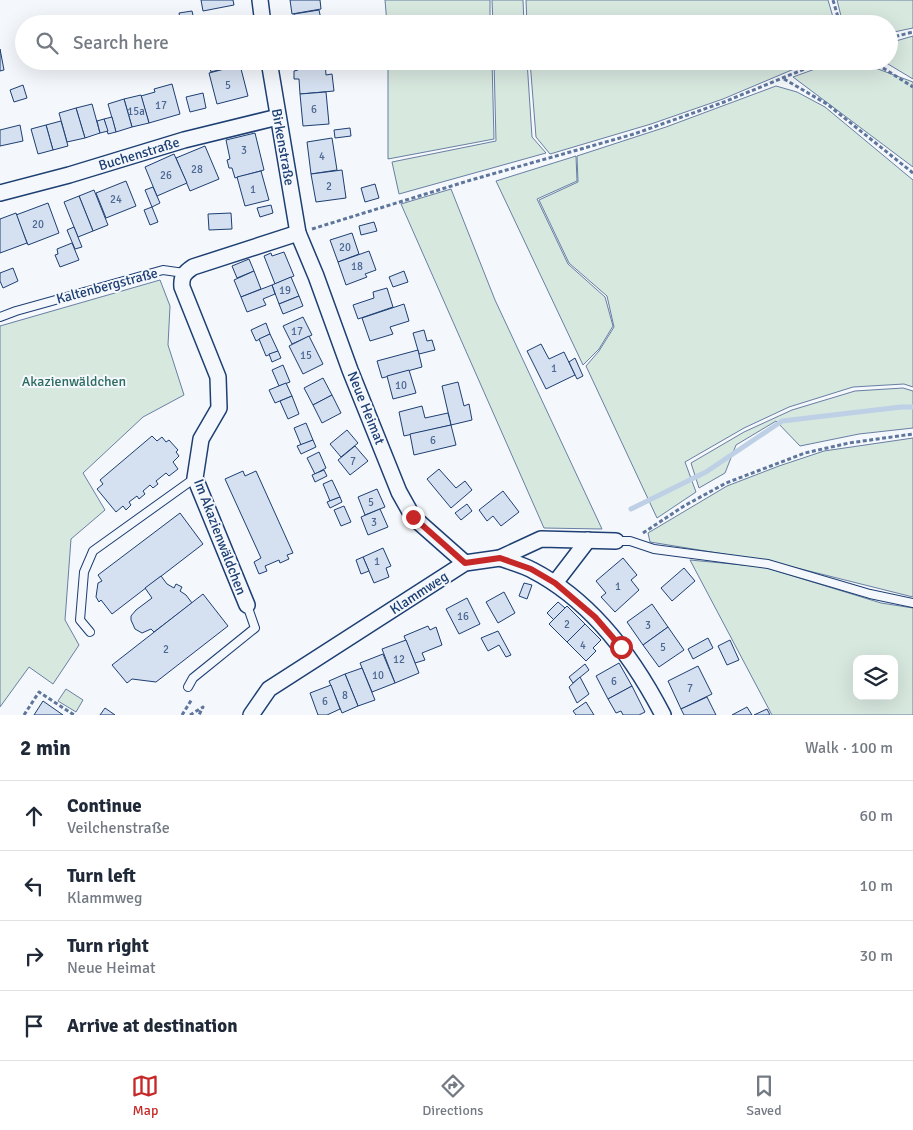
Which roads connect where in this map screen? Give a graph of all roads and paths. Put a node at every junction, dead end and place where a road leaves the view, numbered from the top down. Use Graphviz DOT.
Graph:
graph roads {
  1 [pos="260,0"];
  2 [pos="833,0"];
  3 [pos="262,15"];
  4 [pos="837,15"];
  5 [pos="913,32"];
  6 [pos="898,36"];
  7 [pos="270,70"];
  8 [pos="802,70"];
  9 [pos="886,70"];
  10 [pos="783,78"];
  11 [pos="913,87"];
  12 [pos="278,116"];
  13 [pos="913,173"];
  14 [pos="0,193"];
  15 [pos="298,233"];
  16 [pos="184,272"];
  17 [pos="0,317"];
  18 [pos="913,434"];
  19 [pos="194,478"];
  20 [pos="588,540"];
  21 [pos="623,541"];
  22 [pos="500,558"];
  23 [pos="465,563"];
  24 [pos="555,583"];
  25 [pos="913,603"];
  26 [pos="247,605"];
  27 [pos="90,632"];
  28 [pos="188,687"];
  29 [pos="24,715"];
  30 [pos="74,715"];
  31 [pos="182,715"];
  32 [pos="190,715"];
  33 [pos="199,715"];
  34 [pos="251,715"];
  35 [pos="663,715"];
  1 -- 3 [label="street"];
  2 -- 4 [label="path"];
  5 -- 6 [label="path"];
  7 -- 12 [label="street, Birkenstraße"];
  8 -- 10 [label="path"];
  9 -- 11 [label="path"];
  10 -- 13 [label="path"];
  10 -- 15 [label="path"];
  12 -- 14 [label="street, Buchenstraße"];
  12 -- 15 [label="street, Birkenstraße"];
  15 -- 16 [label="street, Kaltenbergstraße"];
  15 -- 23 [label="street, Neue Heimat"];
  16 -- 17 [label="lane, Kaltenbergstraße"];
  16 -- 19 [label="street, Im Akazienwäldchen"];
  18 -- 21 [label="path"];
  19 -- 26 [label="street, Im Akazienwäldchen"];
  19 -- 27 [label="lane"];
  20 -- 21 [label="street, Klammweg"];
  20 -- 22 [label="street, Klammweg"];
  20 -- 24 [label="street"];
  21 -- 25 [label="lane"];
  22 -- 23 [label="street, Klammweg"];
  22 -- 24 [label="street"];
  23 -- 34 [label="street, Klammweg"];
  24 -- 35 [label="street"];
  26 -- 28 [label="lane"];
  28 -- 31 [label="path"];
  29 -- 30 [label="path"];
  32 -- 33 [label="path"];
}
